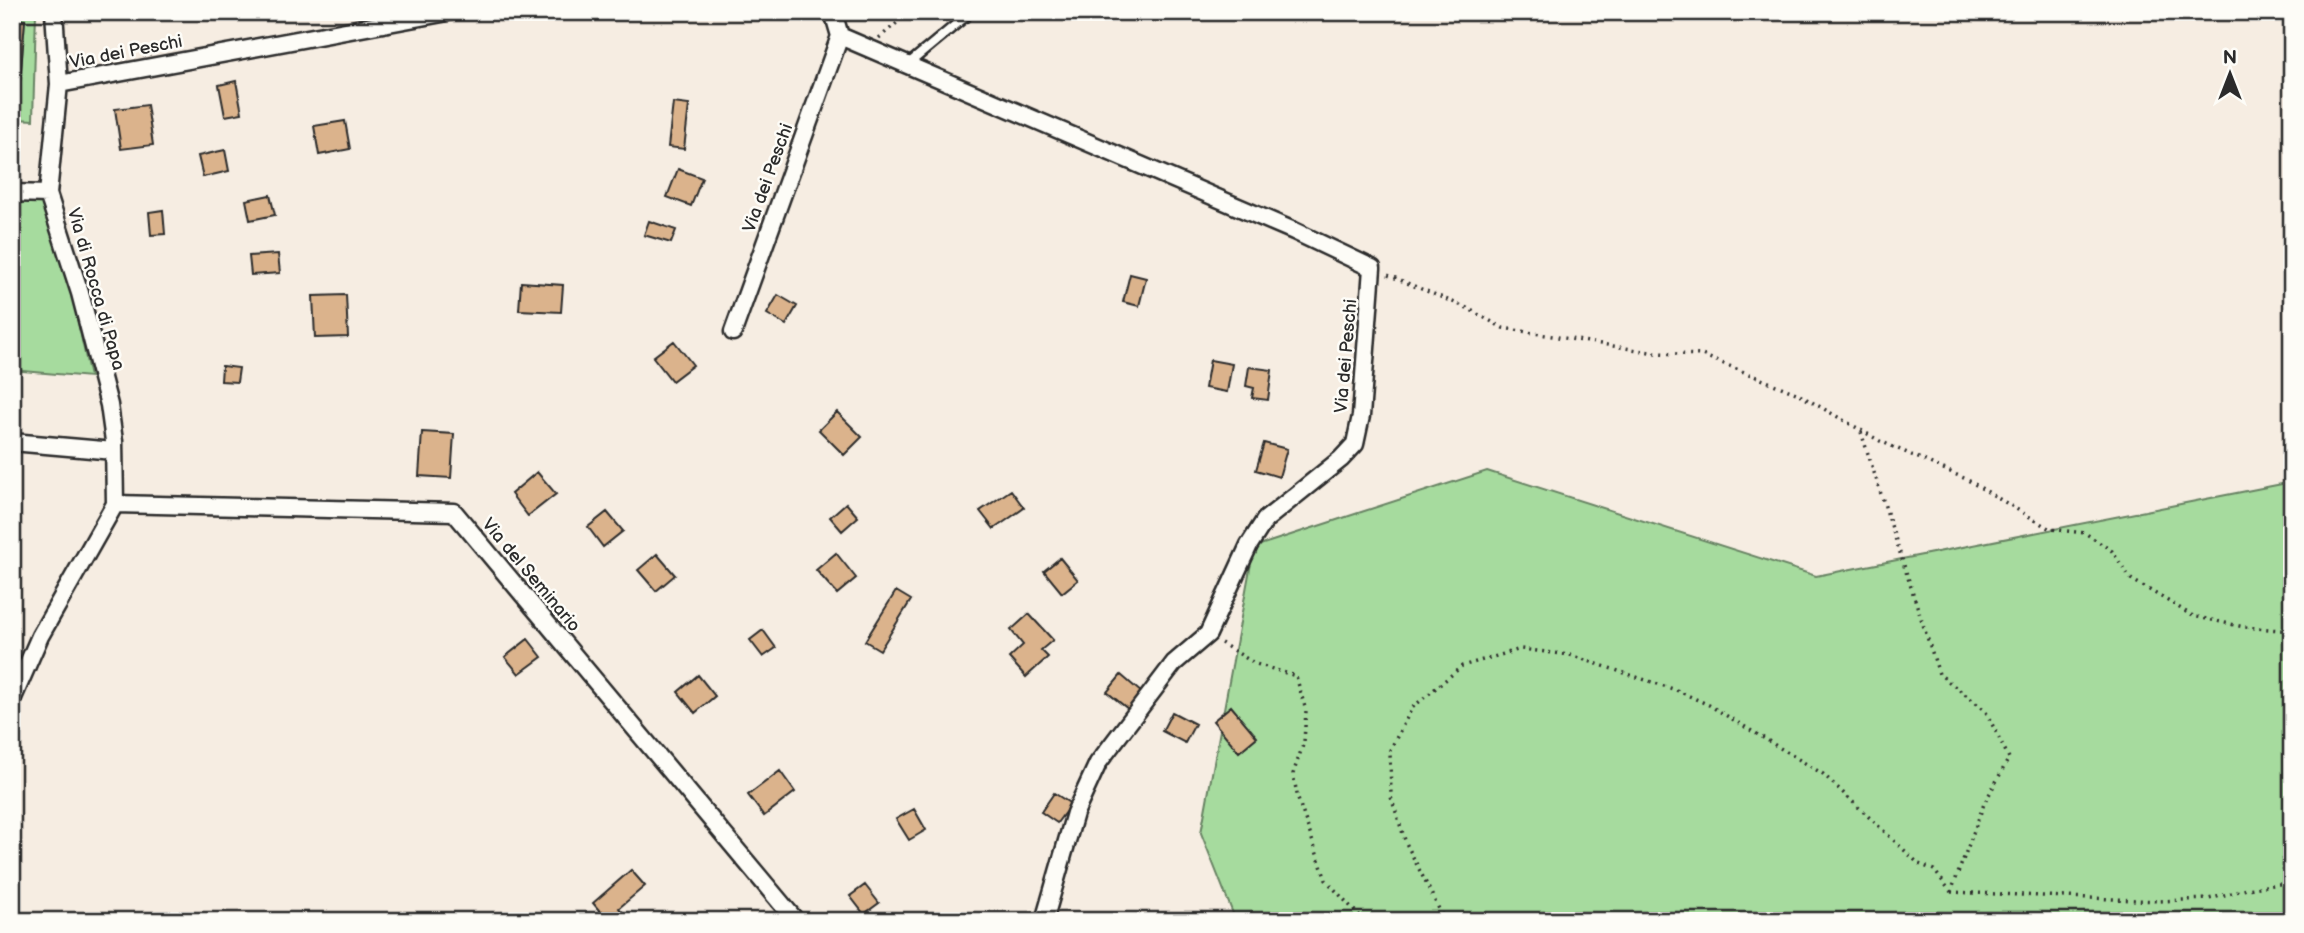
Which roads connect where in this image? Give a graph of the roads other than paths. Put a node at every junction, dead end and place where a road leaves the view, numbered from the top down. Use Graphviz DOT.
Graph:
graph roads {
  1 [pos="54,12"];
  2 [pos="448,12"];
  3 [pos="832,12"];
  4 [pos="971,12"];
  5 [pos="840,36"];
  6 [pos="907,65"];
  7 [pos="59,84"];
  8 [pos="12,193"];
  9 [pos="48,194"];
  10 [pos="733,332"];
  11 [pos="12,442"];
  12 [pos="114,451"];
  13 [pos="115,504"];
  14 [pos="12,700"];
  15 [pos="796,921"];
  16 [pos="1044,921"];
  1 -- 7 [label="street, Via di Rocca di Papa"];
  2 -- 7 [label="street, Via dei Peschi"];
  3 -- 5 [label="street"];
  4 -- 6 [label="lane"];
  5 -- 6 [label="street"];
  5 -- 10 [label="street, Via dei Peschi"];
  6 -- 16 [label="street, Via dei Peschi"];
  7 -- 9 [label="street, Via di Rocca di Papa"];
  8 -- 9 [label="street"];
  9 -- 12 [label="street, Via di Rocca di Papa"];
  11 -- 12 [label="street"];
  12 -- 13 [label="street, Via di Rocca di Papa"];
  13 -- 14 [label="street"];
  13 -- 15 [label="street, Via del Seminario"];
}
